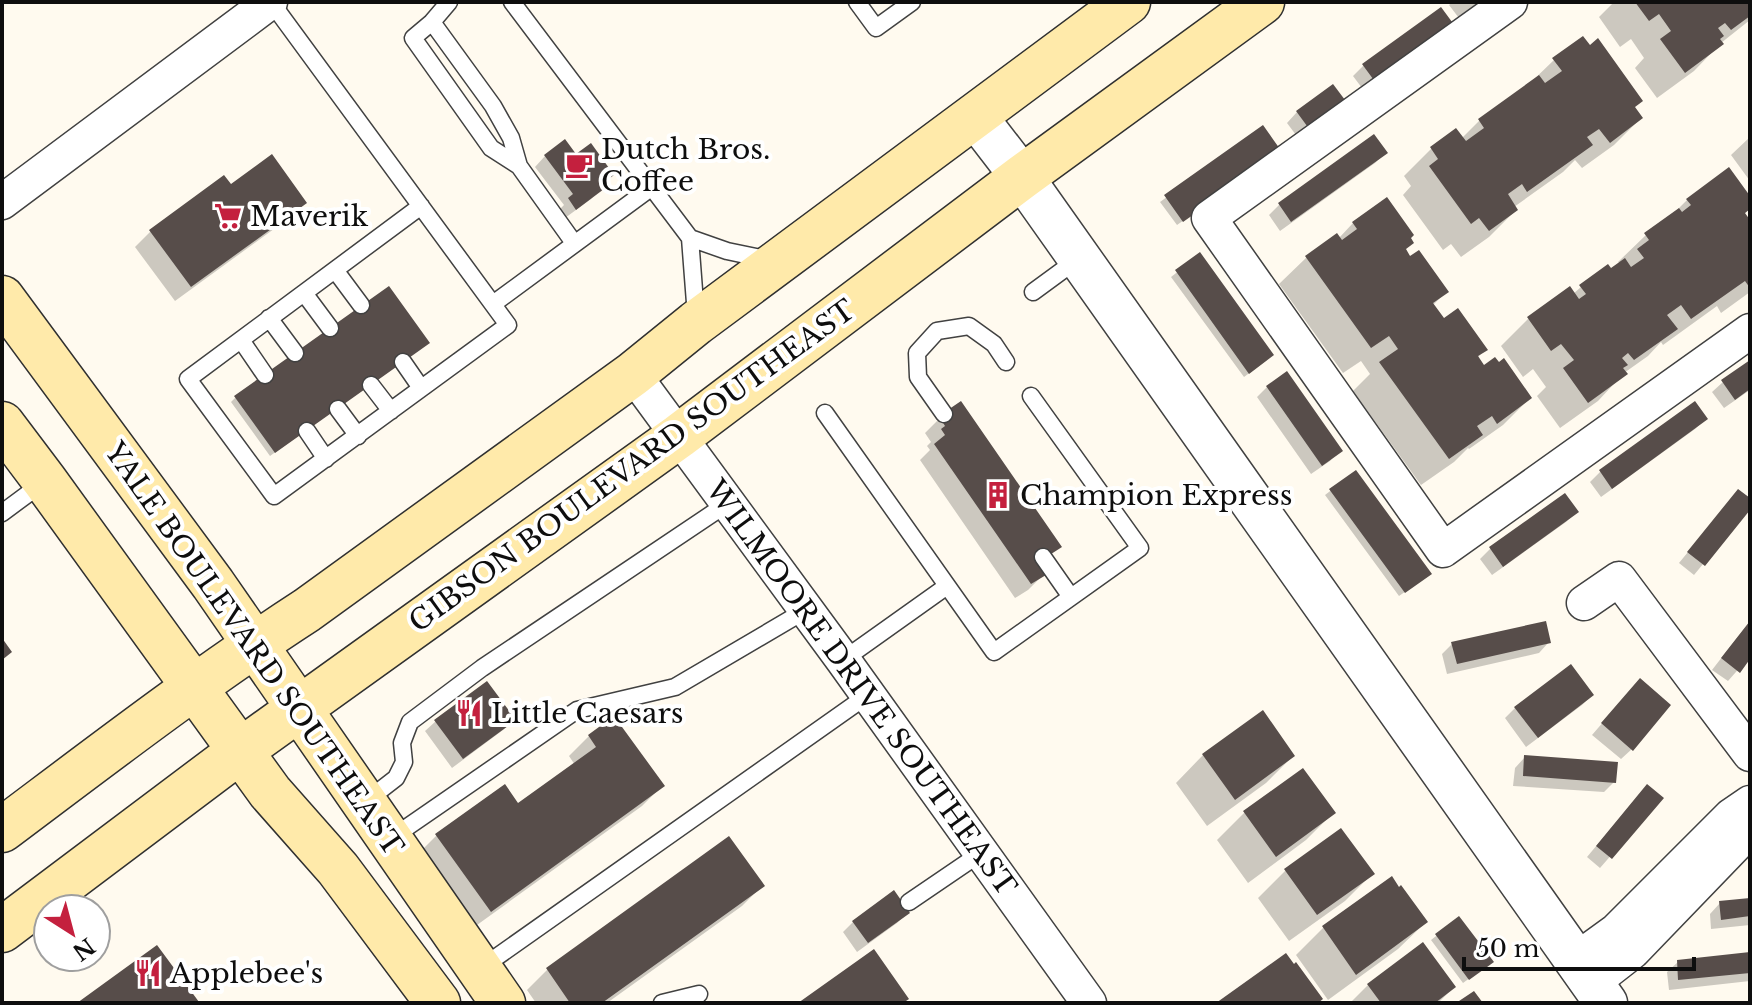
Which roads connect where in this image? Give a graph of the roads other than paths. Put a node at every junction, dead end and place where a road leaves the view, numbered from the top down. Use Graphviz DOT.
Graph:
graph roads {
  1 [pos="270,2"];
  2 [pos="449,2"];
  3 [pos="512,2"];
  4 [pos="857,2"];
  5 [pos="912,2"];
  6 [pos="1128,2"];
  7 [pos="1262,2"];
  8 [pos="1510,2"];
  9 [pos="432,22"];
  10 [pos="975,116"];
  11 [pos="519,166"];
  12 [pos="1022,177"];
  13 [pos="652,187"];
  14 [pos="2,202"];
  15 [pos="421,206"];
  16 [pos="690,238"];
  17 [pos="574,243"];
  18 [pos="1079,258"];
  19 [pos="778,262"];
  20 [pos="335,270"];
  21 [pos="1033,292"];
  22 [pos="304,293"];
  23 [pos="2,298"];
  24 [pos="493,304"];
  25 [pos="361,305"];
  26 [pos="269,318"];
  27 [pos="696,323"];
  28 [pos="330,328"];
  29 [pos="1750,331"];
  30 [pos="241,340"];
  31 [pos="295,353"];
  32 [pos="403,362"];
  33 [pos="1006,362"];
  34 [pos="633,374"];
  35 [pos="265,375"];
  36 [pos="371,385"];
  37 [pos="421,388"];
  38 [pos="1031,396"];
  39 [pos="338,409"];
  40 [pos="391,411"];
  41 [pos="825,413"];
  42 [pos="944,414"];
  43 [pos="2,424"];
  44 [pos="307,431"];
  45 [pos="358,436"];
  46 [pos="679,436"];
  47 [pos="326,459"];
  48 [pos="45,481"];
  49 [pos="728,503"];
  50 [pos="2,513"];
  51 [pos="1043,557"];
  52 [pos="947,586"];
  53 [pos="1071,597"];
  54 [pos="1584,603"];
  55 [pos="806,610"];
  56 [pos="255,644"];
  57 [pos="843,660"];
  58 [pos="194,688"];
  59 [pos="868,695"];
  60 [pos="300,708"];
  61 [pos="240,751"];
  62 [pos="1750,754"];
  63 [pos="364,803"];
  64 [pos="1750,803"];
  65 [pos="1750,826"];
  66 [pos="2,830"];
  67 [pos="389,840"];
  68 [pos="981,853"];
  69 [pos="909,902"];
  70 [pos="2,930"];
  71 [pos="1591,982"];
  72 [pos="491,986"];
  73 [pos="699,994"];
  74 [pos="438,1003"];
  75 [pos="662,1003"];
  76 [pos="1089,1003"];
  1 -- 14 [label="street"];
  1 -- 15 [label="lane"];
  2 -- 9 [label="lane"];
  3 -- 13 [label="lane"];
  4 -- 5 [label="lane"];
  6 -- 10 [label="main road"];
  7 -- 12 [label="main road, GIBSON BOULEVARD SOUTHEAST"];
  8 -- 29 [label="street"];
  9 -- 11 [label="lane"];
  9 -- 11 [label="lane"];
  10 -- 12 [label="street"];
  10 -- 19 [label="main road"];
  11 -- 17 [label="lane"];
  12 -- 18 [label="street"];
  12 -- 46 [label="main road, GIBSON BOULEVARD SOUTHEAST"];
  13 -- 16 [label="lane"];
  13 -- 17 [label="lane"];
  15 -- 20 [label="lane"];
  15 -- 24 [label="lane"];
  16 -- 19 [label="lane"];
  16 -- 27 [label="lane"];
  17 -- 24 [label="lane"];
  18 -- 21 [label="lane"];
  18 -- 71 [label="street"];
  19 -- 27 [label="main road"];
  20 -- 22 [label="lane"];
  20 -- 25 [label="lane"];
  22 -- 26 [label="lane"];
  22 -- 28 [label="lane"];
  23 -- 56 [label="main road, YALE BOULEVARD SOUTHEAST"];
  24 -- 37 [label="lane"];
  26 -- 30 [label="lane"];
  26 -- 31 [label="lane"];
  27 -- 34 [label="main road"];
  30 -- 35 [label="lane"];
  30 -- 47 [label="lane"];
  32 -- 37 [label="lane"];
  33 -- 42 [label="lane"];
  34 -- 46 [label="street, WILMOORE DRIVE SOUTHEAST"];
  34 -- 56 [label="main road"];
  36 -- 40 [label="lane"];
  37 -- 40 [label="lane"];
  38 -- 53 [label="lane"];
  39 -- 45 [label="lane"];
  40 -- 45 [label="lane"];
  41 -- 52 [label="lane"];
  43 -- 48 [label="main road, YALE BOULEVARD SOUTHEAST"];
  44 -- 47 [label="lane"];
  45 -- 47 [label="lane"];
  46 -- 49 [label="street, WILMOORE DRIVE SOUTHEAST"];
  46 -- 60 [label="main road, GIBSON BOULEVARD SOUTHEAST"];
  48 -- 50 [label="lane"];
  48 -- 58 [label="main road, YALE BOULEVARD SOUTHEAST"];
  49 -- 55 [label="street, WILMOORE DRIVE SOUTHEAST"];
  49 -- 63 [label="lane"];
  51 -- 53 [label="lane"];
  52 -- 53 [label="lane"];
  52 -- 57 [label="lane"];
  54 -- 62 [label="street"];
  55 -- 57 [label="street, WILMOORE DRIVE SOUTHEAST"];
  55 -- 67 [label="lane"];
  56 -- 58 [label="main road"];
  56 -- 60 [label="main road, YALE BOULEVARD SOUTHEAST"];
  57 -- 59 [label="street, WILMOORE DRIVE SOUTHEAST"];
  58 -- 61 [label="main road, YALE BOULEVARD SOUTHEAST"];
  58 -- 66 [label="main road"];
  59 -- 68 [label="street, WILMOORE DRIVE SOUTHEAST"];
  59 -- 72 [label="lane"];
  60 -- 61 [label="main road, GIBSON BOULEVARD SOUTHEAST"];
  60 -- 63 [label="main road, YALE BOULEVARD SOUTHEAST"];
  61 -- 70 [label="main road, GIBSON BOULEVARD SOUTHEAST"];
  61 -- 74 [label="main road, YALE BOULEVARD SOUTHEAST"];
  63 -- 67 [label="main road, YALE BOULEVARD SOUTHEAST"];
  64 -- 71 [label="street"];
  65 -- 71 [label="street"];
  67 -- 72 [label="main road, YALE BOULEVARD SOUTHEAST"];
  68 -- 69 [label="lane"];
  68 -- 76 [label="street, WILMOORE DRIVE SOUTHEAST"];
  73 -- 75 [label="lane"];
}
